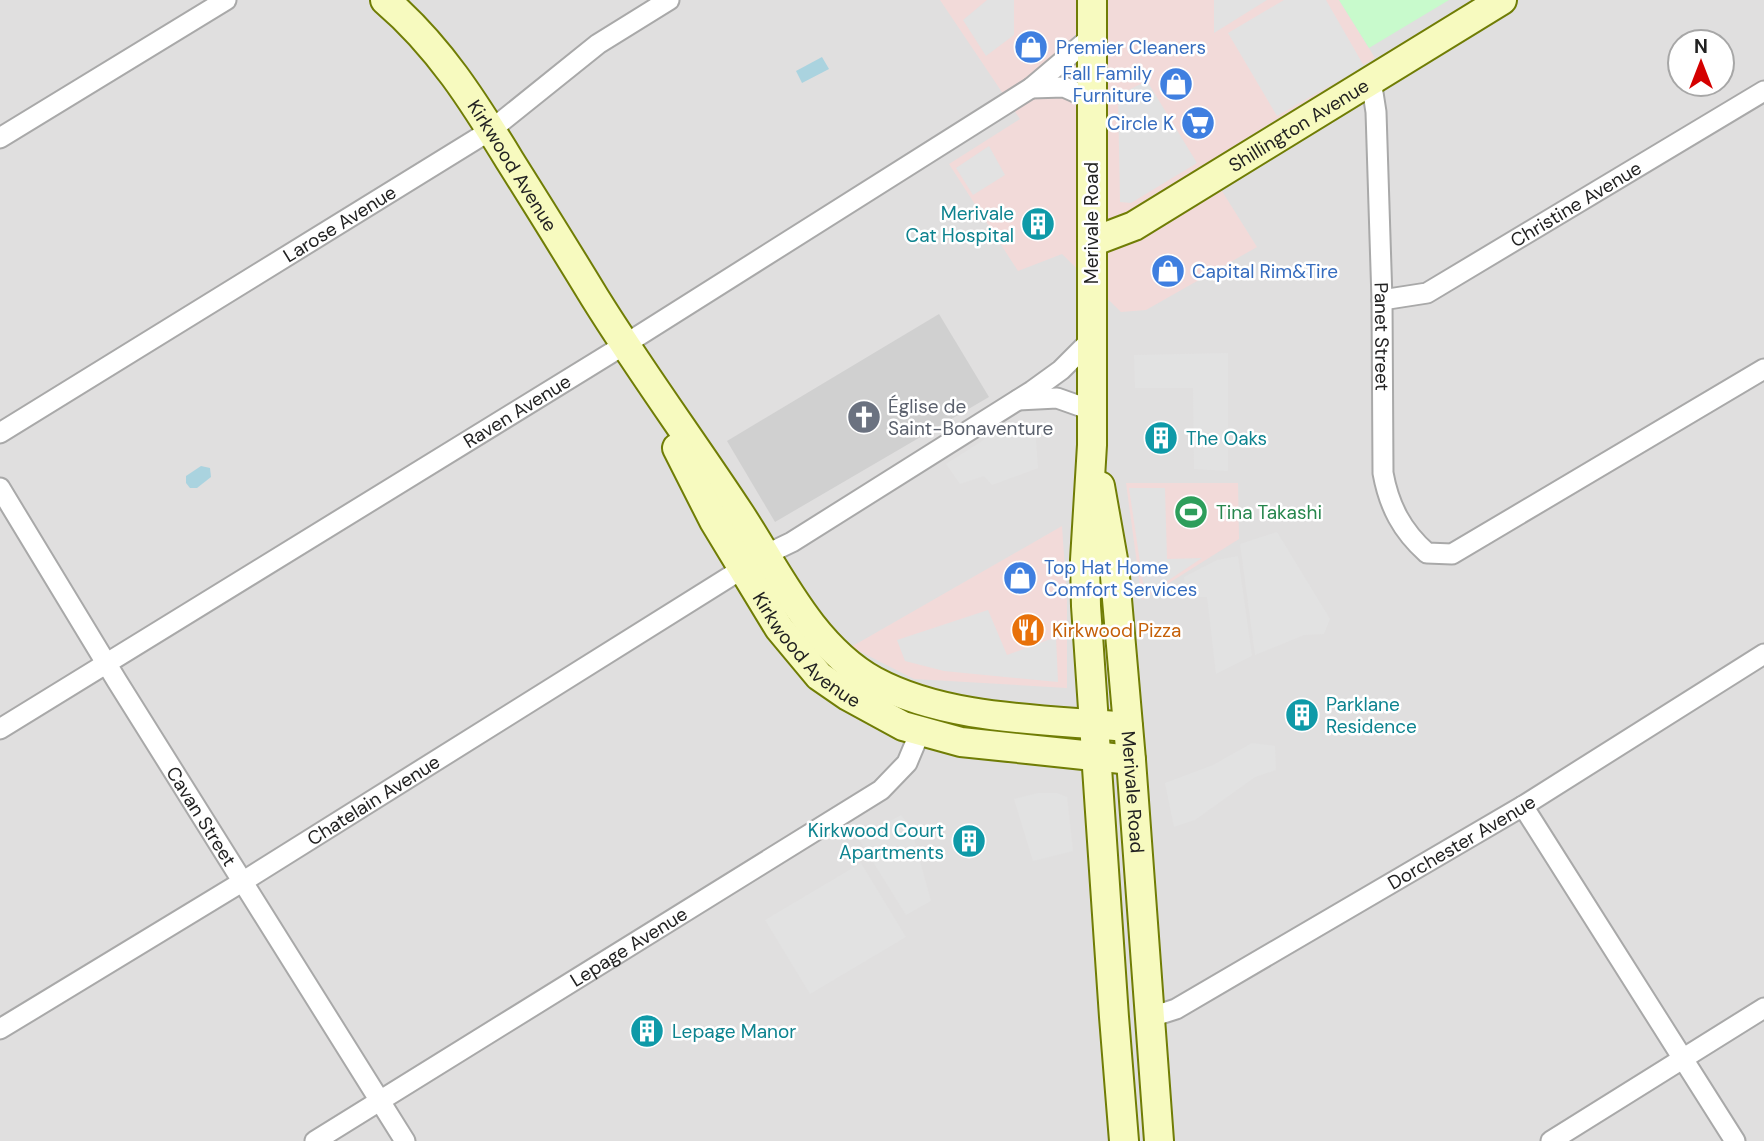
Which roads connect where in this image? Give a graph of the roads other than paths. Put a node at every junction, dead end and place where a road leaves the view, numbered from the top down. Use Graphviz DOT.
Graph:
graph roads {
  1 [pos="226,0"];
  2 [pos="385,0"];
  3 [pos="669,0"];
  4 [pos="1092,0"];
  5 [pos="1502,0"];
  6 [pos="1090,38"];
  7 [pos="1371,80"];
  8 [pos="1031,88"];
  9 [pos="1764,91"];
  10 [pos="1091,99"];
  11 [pos="491,130"];
  12 [pos="0,138"];
  13 [pos="1092,242"];
  14 [pos="1381,300"];
  15 [pos="1092,340"];
  16 [pos="624,345"];
  17 [pos="1764,369"];
  18 [pos="1017,400"];
  19 [pos="1091,410"];
  20 [pos="0,433"];
  21 [pos="1092,445"];
  22 [pos="0,488"];
  23 [pos="766,554"];
  24 [pos="742,569"];
  25 [pos="1764,654"];
  26 [pos="107,664"];
  27 [pos="1093,724"];
  28 [pos="1128,727"];
  29 [pos="0,729"];
  30 [pos="920,732"];
  31 [pos="1096,756"];
  32 [pos="1131,760"];
  33 [pos="1523,806"];
  34 [pos="242,882"];
  35 [pos="1764,1008"];
  36 [pos="1151,1017"];
  37 [pos="0,1029"];
  38 [pos="1683,1058"];
  39 [pos="380,1100"];
  40 [pos="315,1141"];
  41 [pos="405,1141"];
  42 [pos="1124,1141"];
  43 [pos="1159,1141"];
  44 [pos="1550,1141"];
  45 [pos="1735,1141"];
  1 -- 12 [label="street"];
  2 -- 11 [label="main road, Kirkwood Avenue"];
  3 -- 11 [label="street, Larose Avenue"];
  4 -- 6 [label="main road, Merivale Road"];
  5 -- 7 [label="main road, Shillington Avenue"];
  6 -- 8 [label="street, Raven Avenue"];
  6 -- 10 [label="main road, Merivale Road"];
  7 -- 13 [label="main road, Shillington Avenue"];
  7 -- 14 [label="street, Panet Street"];
  8 -- 10 [label="street"];
  8 -- 16 [label="street, Raven Avenue"];
  9 -- 14 [label="street, Christine Avenue"];
  10 -- 13 [label="main road, Merivale Road"];
  11 -- 16 [label="main road, Kirkwood Avenue"];
  11 -- 20 [label="street, Larose Avenue"];
  13 -- 15 [label="main road, Merivale Road"];
  14 -- 17 [label="street, Panet Street"];
  15 -- 18 [label="street"];
  15 -- 19 [label="main road, Merivale Road"];
  16 -- 23 [label="main road, Kirkwood Avenue"];
  16 -- 24 [label="main road, Kirkwood Avenue"];
  16 -- 26 [label="street, Raven Avenue"];
  18 -- 19 [label="street"];
  18 -- 23 [label="street"];
  19 -- 21 [label="main road, Merivale Road"];
  21 -- 27 [label="main road, Merivale Road"];
  21 -- 28 [label="main road, Merivale Road"];
  22 -- 26 [label="street, Cavan Street"];
  23 -- 27 [label="main road, Kirkwood Avenue"];
  24 -- 30 [label="main road, Kirkwood Avenue"];
  24 -- 34 [label="street, Chatelain Avenue"];
  25 -- 33 [label="street, Dorchester Avenue"];
  26 -- 29 [label="street, Raven Avenue"];
  26 -- 34 [label="street, Cavan Street"];
  27 -- 28 [label="main road, Kirkwood Avenue"];
  27 -- 31 [label="main road, Merivale Road"];
  28 -- 32 [label="main road, Merivale Road"];
  30 -- 31 [label="main road, Kirkwood Avenue"];
  30 -- 39 [label="street, Lepage Avenue"];
  31 -- 32 [label="main road, Kirkwood Avenue"];
  31 -- 42 [label="main road, Merivale Road"];
  32 -- 36 [label="main road, Merivale Road"];
  33 -- 36 [label="street, Dorchester Avenue"];
  33 -- 38 [label="street"];
  34 -- 37 [label="street, Chatelain Avenue"];
  34 -- 39 [label="street, Cavan Street"];
  35 -- 38 [label="street"];
  36 -- 43 [label="main road, Merivale Road"];
  38 -- 44 [label="street"];
  38 -- 45 [label="street"];
  39 -- 40 [label="street, Lepage Avenue"];
  39 -- 41 [label="street, Cavan Street"];
}
